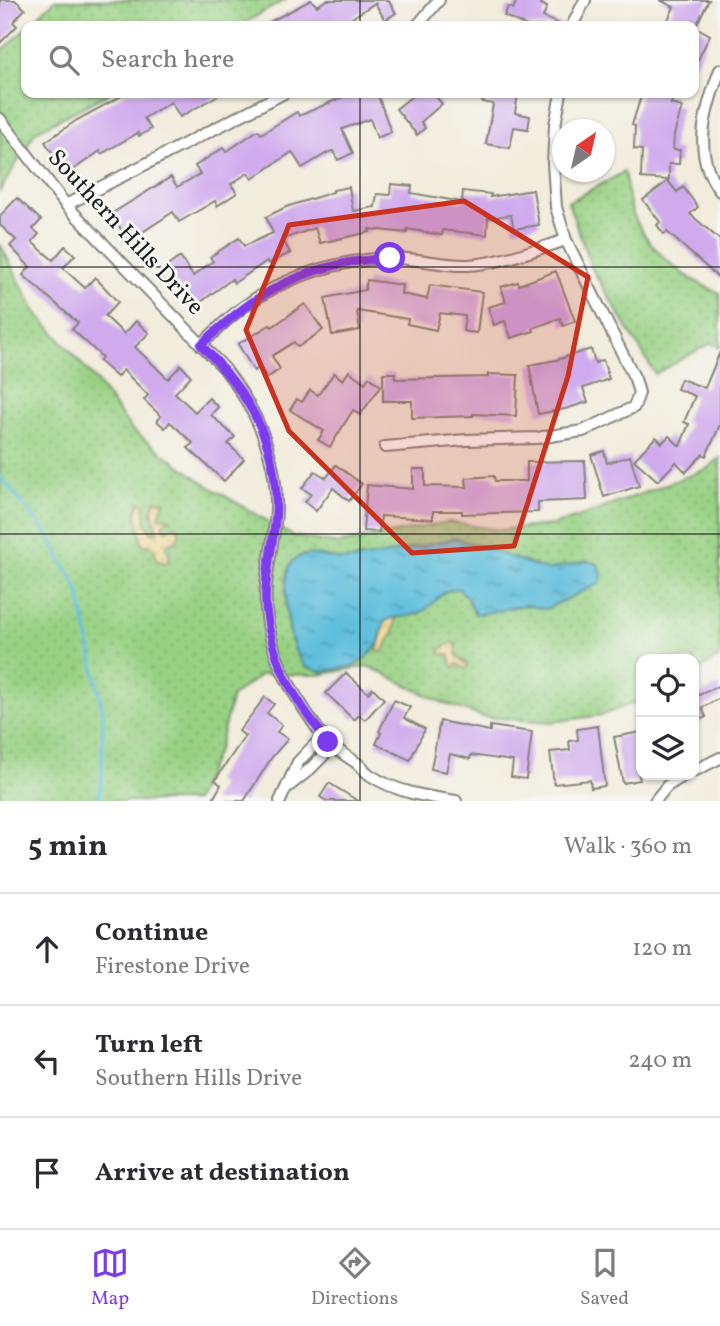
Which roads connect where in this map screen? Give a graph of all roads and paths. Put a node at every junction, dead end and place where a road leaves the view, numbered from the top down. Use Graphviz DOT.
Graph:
graph roads {
  1 [pos="439,0"];
  2 [pos="585,0"];
  3 [pos="421,21"];
  4 [pos="574,21"];
  5 [pos="720,70"];
  6 [pos="274,98"];
  7 [pos="560,98"];
  8 [pos="0,119"];
  9 [pos="720,191"];
  10 [pos="66,205"];
  11 [pos="566,240"];
  12 [pos="201,345"];
  13 [pos="384,447"];
  14 [pos="323,736"];
  15 [pos="333,746"];
  16 [pos="720,758"];
  17 [pos="699,768"];
  18 [pos="677,780"];
  19 [pos="287,788"];
  20 [pos="280,801"];
  21 [pos="456,801"];
  22 [pos="655,801"];
  1 -- 3 [label="street"];
  2 -- 4 [label="street"];
  5 -- 9 [label="street"];
  6 -- 10 [label="street"];
  7 -- 11 [label="street"];
  8 -- 10 [label="street, Southern Hills Drive"];
  10 -- 12 [label="street, Southern Hills Drive"];
  11 -- 12 [label="street"];
  11 -- 13 [label="street"];
  12 -- 14 [label="street, Southern Hills Drive"];
  14 -- 15 [label="street, Southern Hills Drive"];
  14 -- 19 [label="street"];
  15 -- 19 [label="street"];
  15 -- 21 [label="street, Southern Hills Drive"];
  16 -- 17 [label="street"];
  18 -- 22 [label="street"];
  19 -- 20 [label="street"];
}
